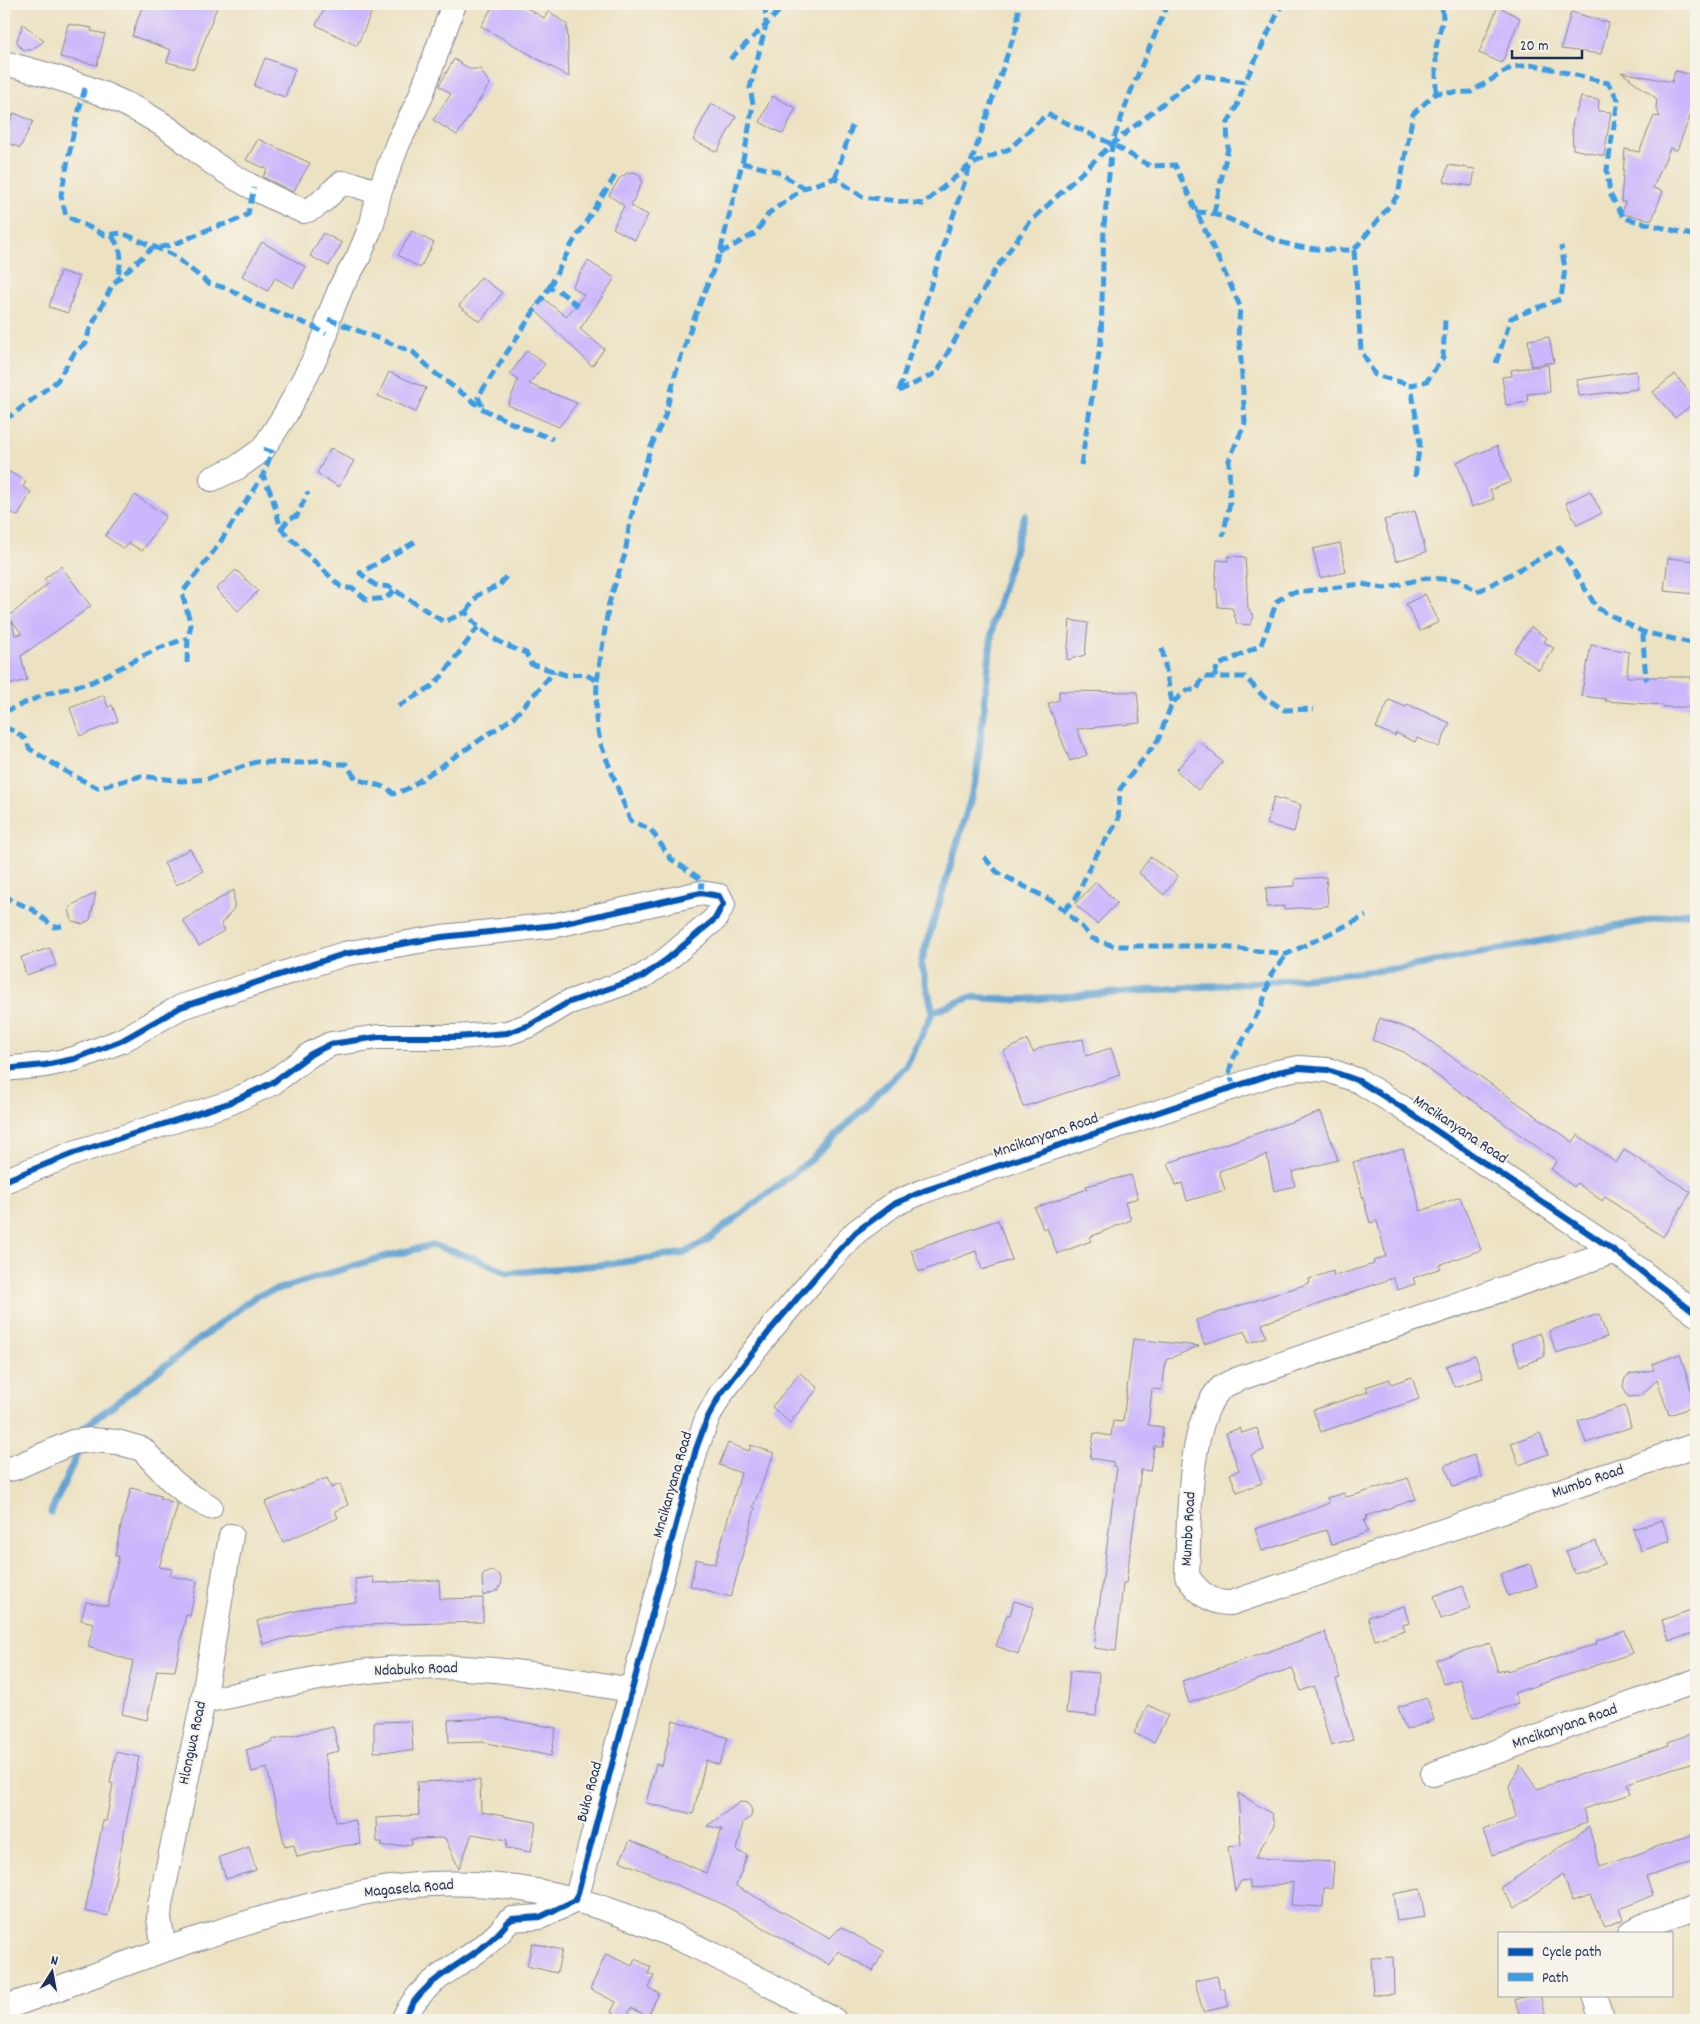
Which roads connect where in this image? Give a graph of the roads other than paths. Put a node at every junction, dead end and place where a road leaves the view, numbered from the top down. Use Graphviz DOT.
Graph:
graph roads {
  1 [pos="454,4"];
  2 [pos="4,63"];
  3 [pos="379,194"];
  4 [pos="212,479"];
  5 [pos="4,1069"];
  6 [pos="4,1181"];
  7 [pos="1615,1251"];
  8 [pos="1696,1314"];
  9 [pos="1696,1446"];
  10 [pos="4,1470"];
  11 [pos="210,1507"];
  12 [pos="231,1536"];
  13 [pos="1696,1680"];
  14 [pos="631,1690"];
  15 [pos="202,1701"];
  16 [pos="1433,1774"];
  17 [pos="576,1900"];
  18 [pos="1696,1908"];
  19 [pos="1633,1932"];
  20 [pos="164,1950"];
  21 [pos="1594,1996"];
  22 [pos="4,2009"];
  23 [pos="403,2020"];
  24 [pos="834,2020"];
  25 [pos="1602,2020"];
  1 -- 3 [label="street"];
  2 -- 3 [label="street"];
  3 -- 4 [label="street"];
  5 -- 6 [label="street"];
  7 -- 8 [label="street, Mncikanyana Road"];
  7 -- 9 [label="street, Mumbo Road"];
  7 -- 14 [label="street, Mncikanyana Road"];
  10 -- 11 [label="street"];
  12 -- 15 [label="street, Hlongwa Road"];
  13 -- 16 [label="street, Mncikanyana Road"];
  14 -- 15 [label="street, Ndabuko Road"];
  14 -- 17 [label="street, Buko Road"];
  15 -- 20 [label="street, Hlongwa Road"];
  17 -- 20 [label="street, Magasela Road"];
  17 -- 23 [label="street"];
  17 -- 24 [label="street, Magasela Road"];
  18 -- 19 [label="street"];
  20 -- 22 [label="street, Magasela Road"];
  21 -- 25 [label="street"];
}
